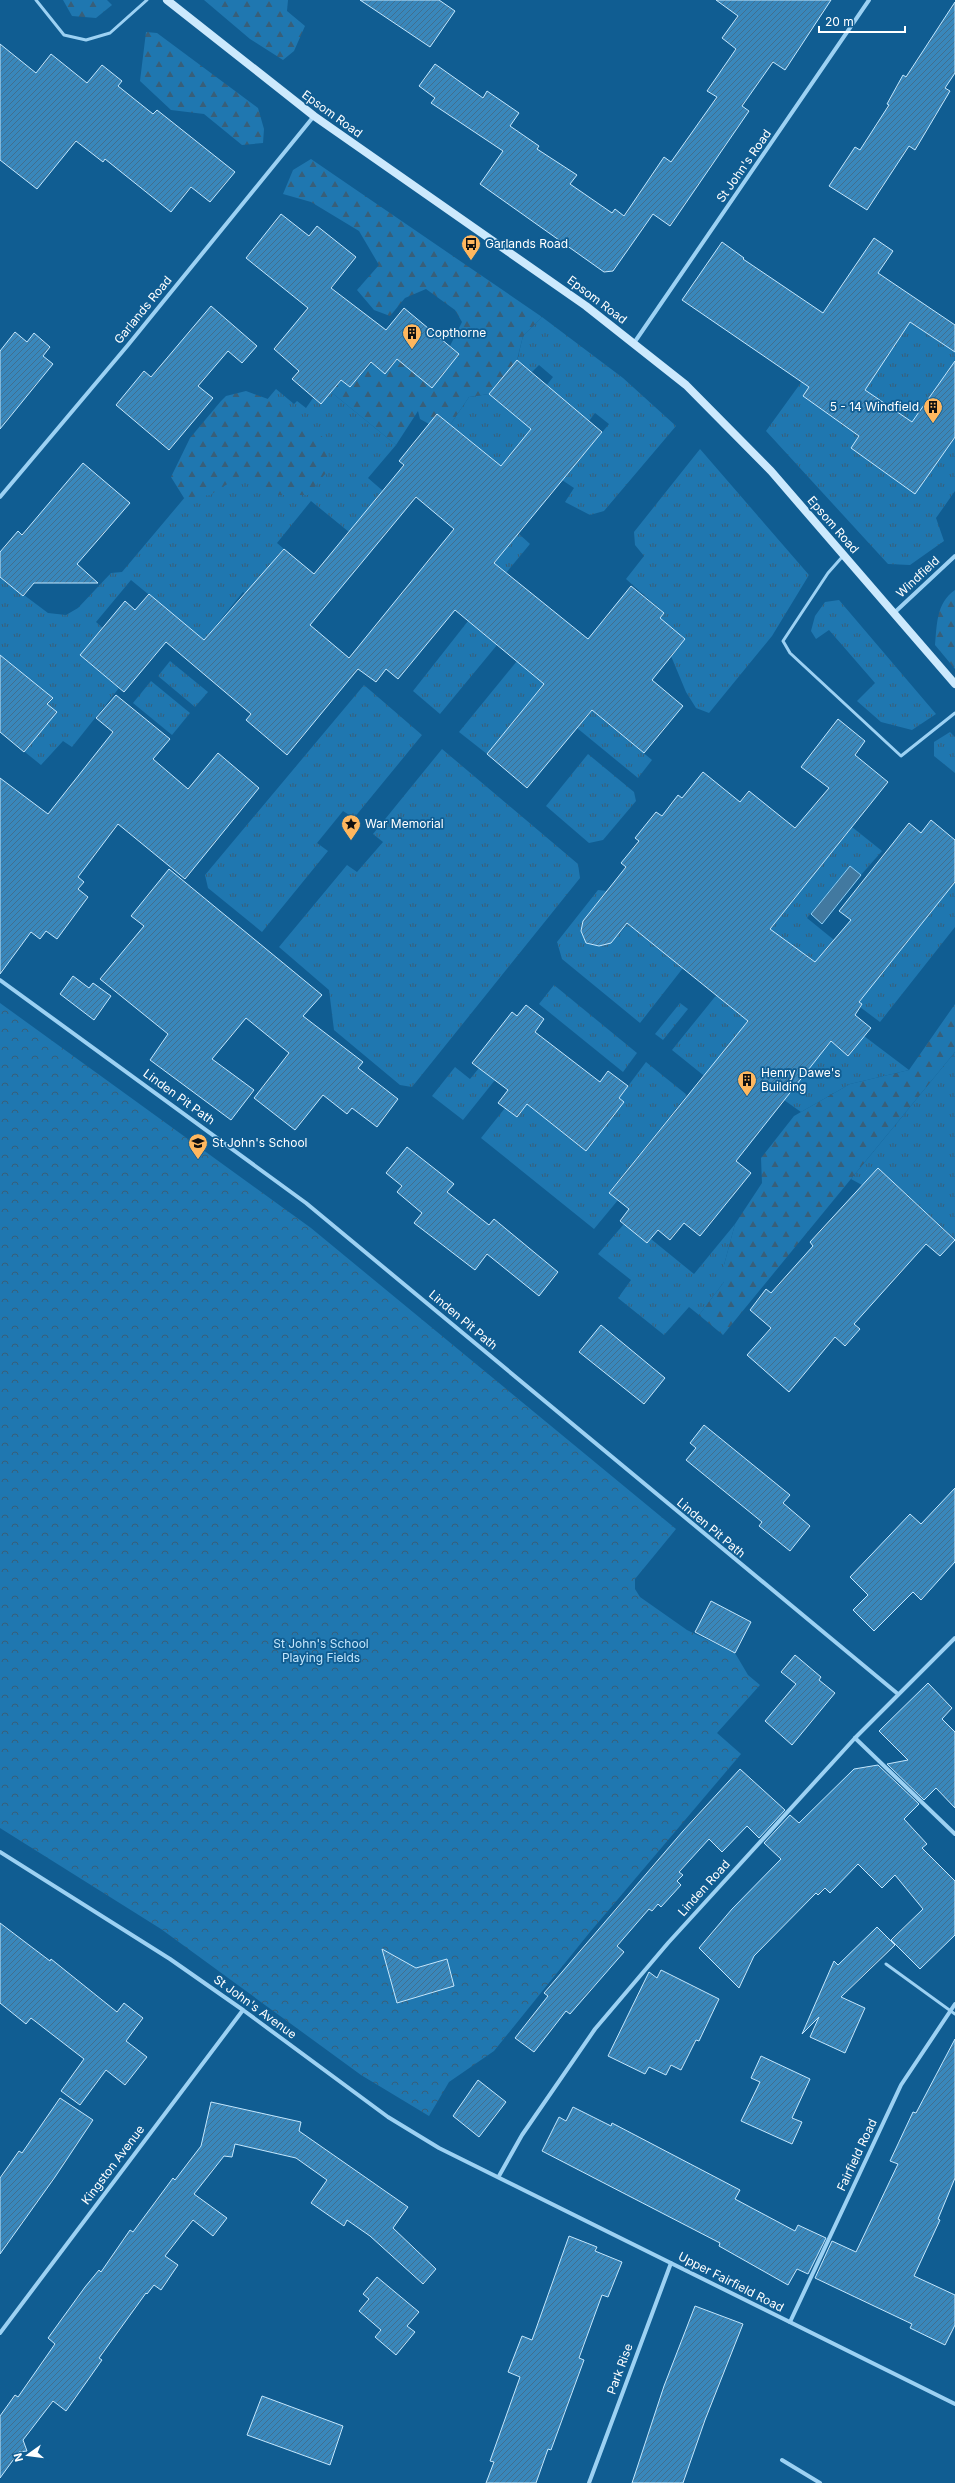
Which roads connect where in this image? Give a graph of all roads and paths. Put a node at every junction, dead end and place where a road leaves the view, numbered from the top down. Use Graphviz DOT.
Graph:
graph roads {
  1 [pos="36,0"];
  2 [pos="147,0"];
  3 [pos="167,0"];
  4 [pos="869,0"];
  5 [pos="314,116"];
  6 [pos="634,343"];
  7 [pos="0,497"];
  8 [pos="844,556"];
  9 [pos="955,556"];
  10 [pos="894,613"];
  11 [pos="955,684"];
  12 [pos="955,713"];
  13 [pos="0,980"];
  14 [pos="955,1638"];
  15 [pos="898,1694"];
  16 [pos="855,1738"];
  17 [pos="955,1834"];
  18 [pos="0,1852"];
  19 [pos="886,1964"];
  20 [pos="955,2004"];
  21 [pos="243,2010"];
  22 [pos="950,2010"];
  23 [pos="955,2014"];
  24 [pos="499,2176"];
  25 [pos="671,2263"];
  26 [pos="790,2322"];
  27 [pos="0,2333"];
  28 [pos="955,2404"];
  29 [pos="782,2460"];
  30 [pos="589,2483"];
  31 [pos="820,2483"];
  1 -- 2 [label="lane"];
  3 -- 5 [label="main road, Epsom Road"];
  4 -- 6 [label="street, St John's Road"];
  5 -- 6 [label="main road, Epsom Road"];
  5 -- 7 [label="street, Garlands Road"];
  6 -- 8 [label="main road, Epsom Road"];
  8 -- 10 [label="main road, Epsom Road"];
  8 -- 12 [label="lane"];
  9 -- 10 [label="street, Windfield"];
  10 -- 11 [label="main road, Epsom Road"];
  13 -- 15 [label="street, Linden Pit Path"];
  14 -- 15 [label="street, Linden Road"];
  15 -- 16 [label="street, Linden Road"];
  16 -- 17 [label="street"];
  16 -- 24 [label="street, Linden Road"];
  18 -- 21 [label="street, St John's Avenue"];
  19 -- 22 [label="lane"];
  20 -- 22 [label="street, Fairfield Road"];
  21 -- 24 [label="street, St John's Avenue"];
  21 -- 27 [label="street, Kingston Avenue"];
  22 -- 23 [label="lane"];
  22 -- 26 [label="street, Fairfield Road"];
  24 -- 25 [label="street, Upper Fairfield Road"];
  25 -- 26 [label="street, Upper Fairfield Road"];
  25 -- 30 [label="street, Park Rise"];
  26 -- 28 [label="street, Upper Fairfield Road"];
  29 -- 31 [label="street"];
}
